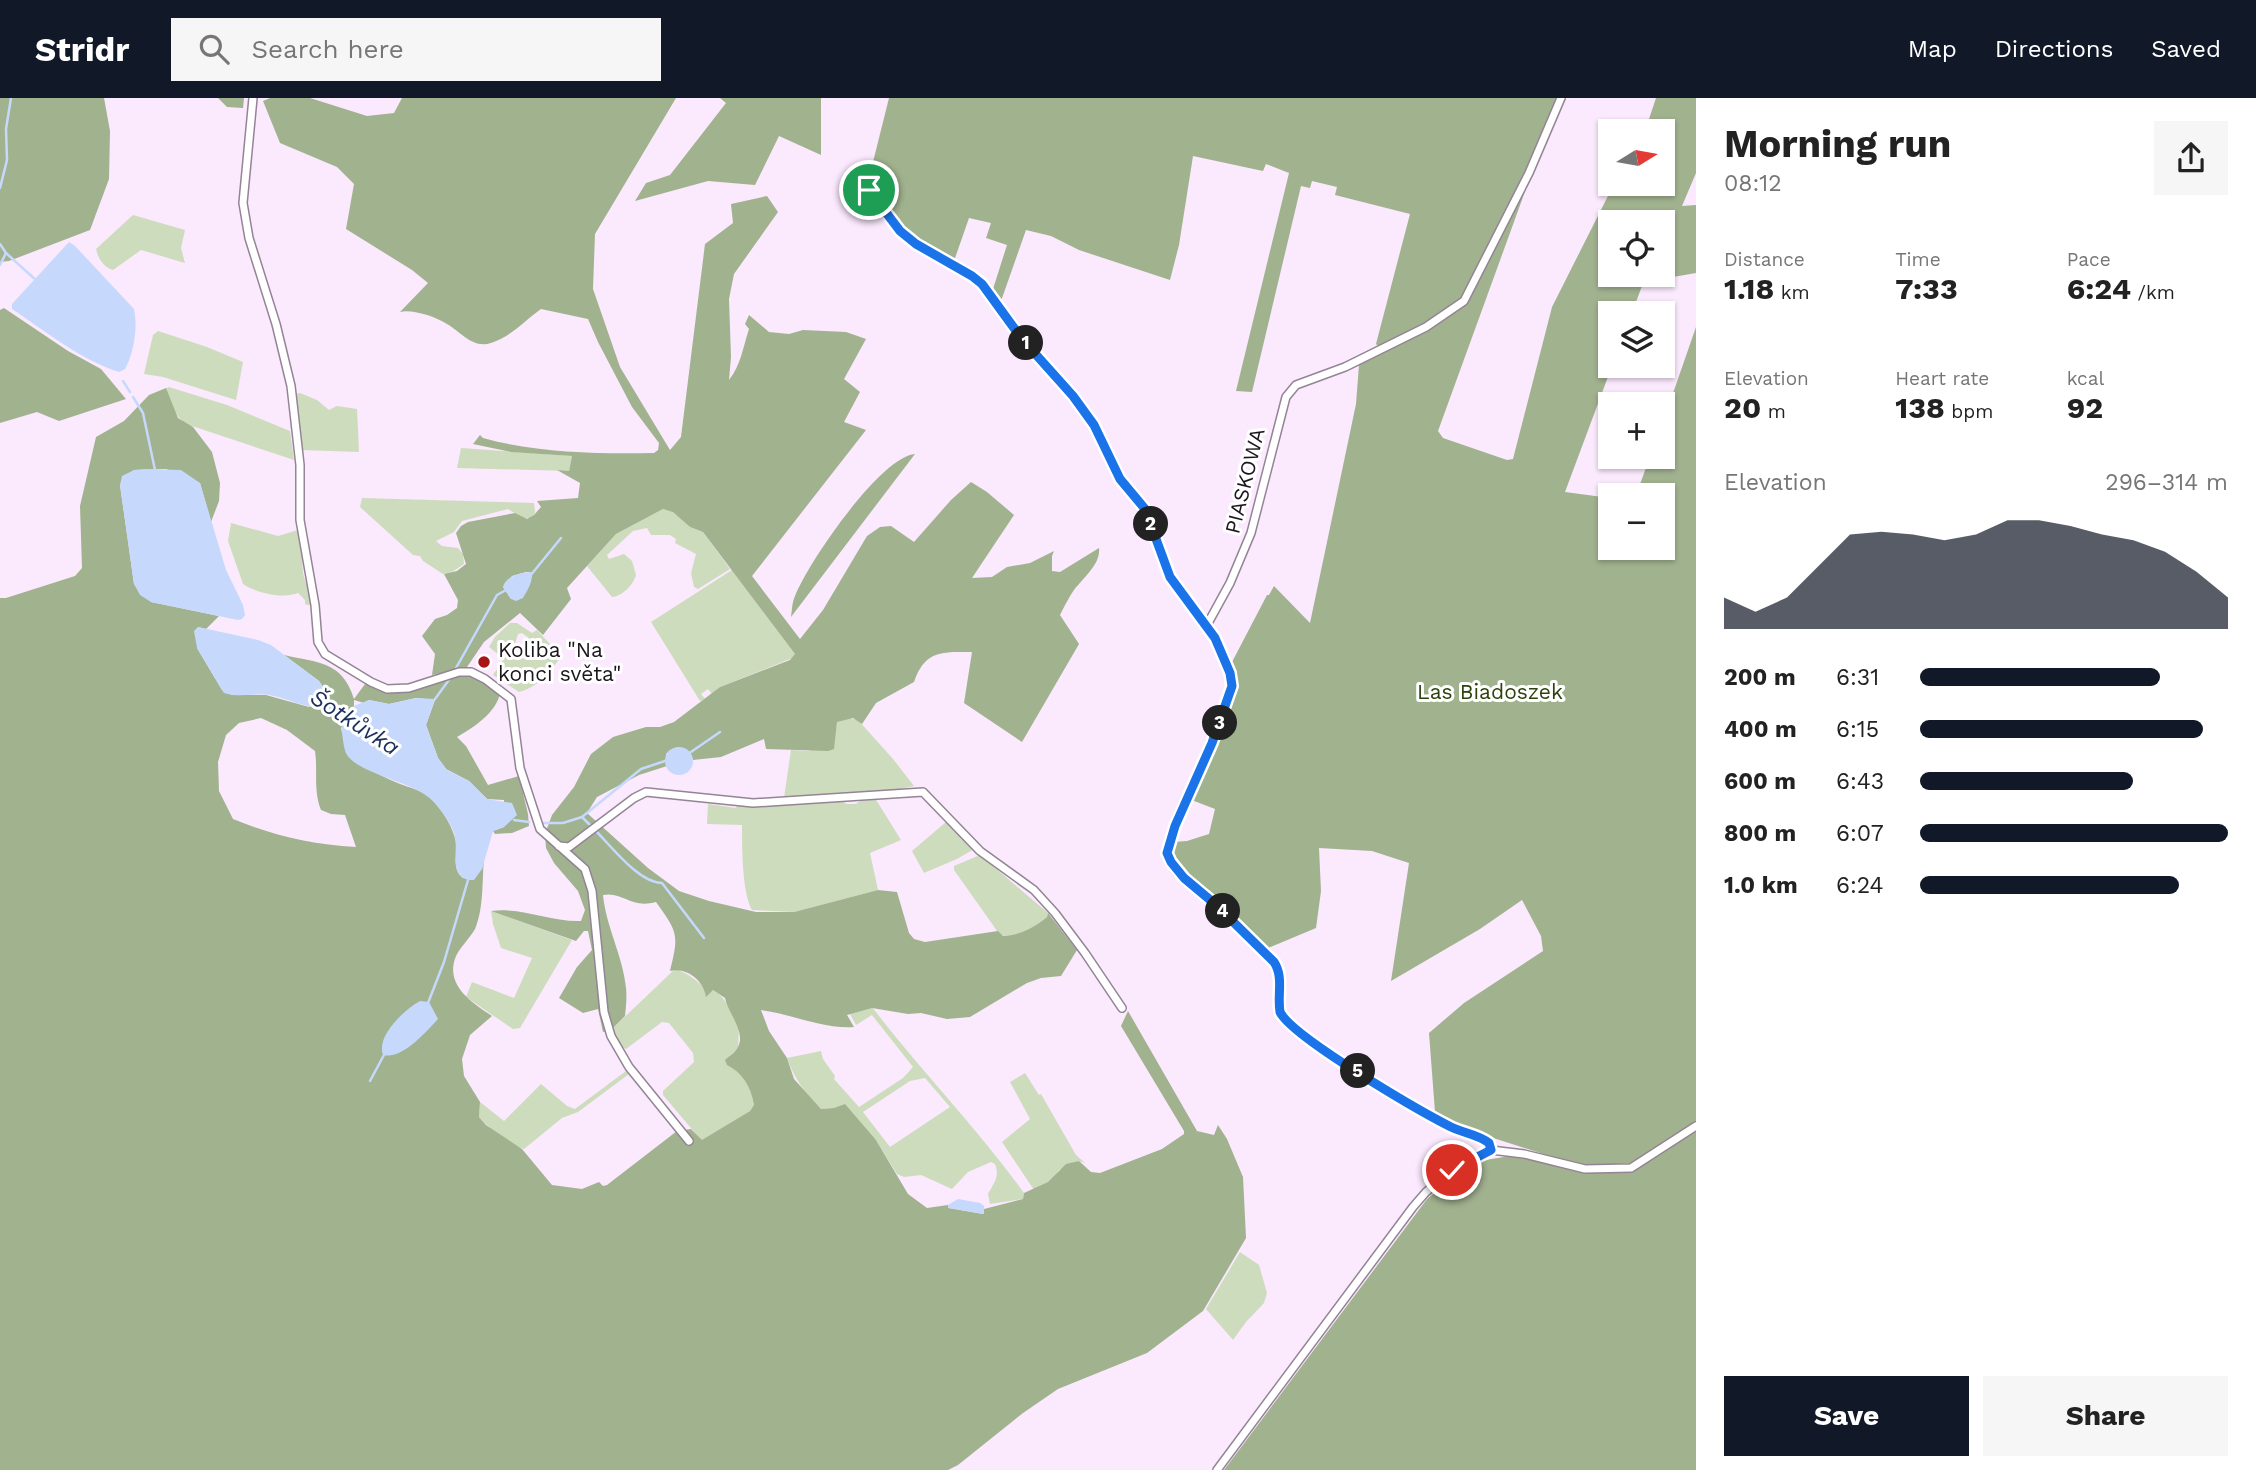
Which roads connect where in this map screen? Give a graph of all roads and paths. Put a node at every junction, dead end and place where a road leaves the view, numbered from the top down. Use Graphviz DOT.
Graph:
graph roads {
  1 [pos="253,98"];
  2 [pos="1561,98"];
  3 [pos="866,183"];
  4 [pos="1208,625"];
  5 [pos="555,845"];
  6 [pos="1122,1008"];
  7 [pos="1696,1126"];
  8 [pos="689,1140"];
  9 [pos="1491,1150"];
  10 [pos="1217,1470"];
  1 -- 5 [label="street"];
  2 -- 4 [label="street, PIASKOWA"];
  3 -- 4 [label="street"];
  4 -- 9 [label="street"];
  5 -- 6 [label="street"];
  5 -- 8 [label="street"];
  7 -- 9 [label="street"];
  9 -- 10 [label="street"];
}
